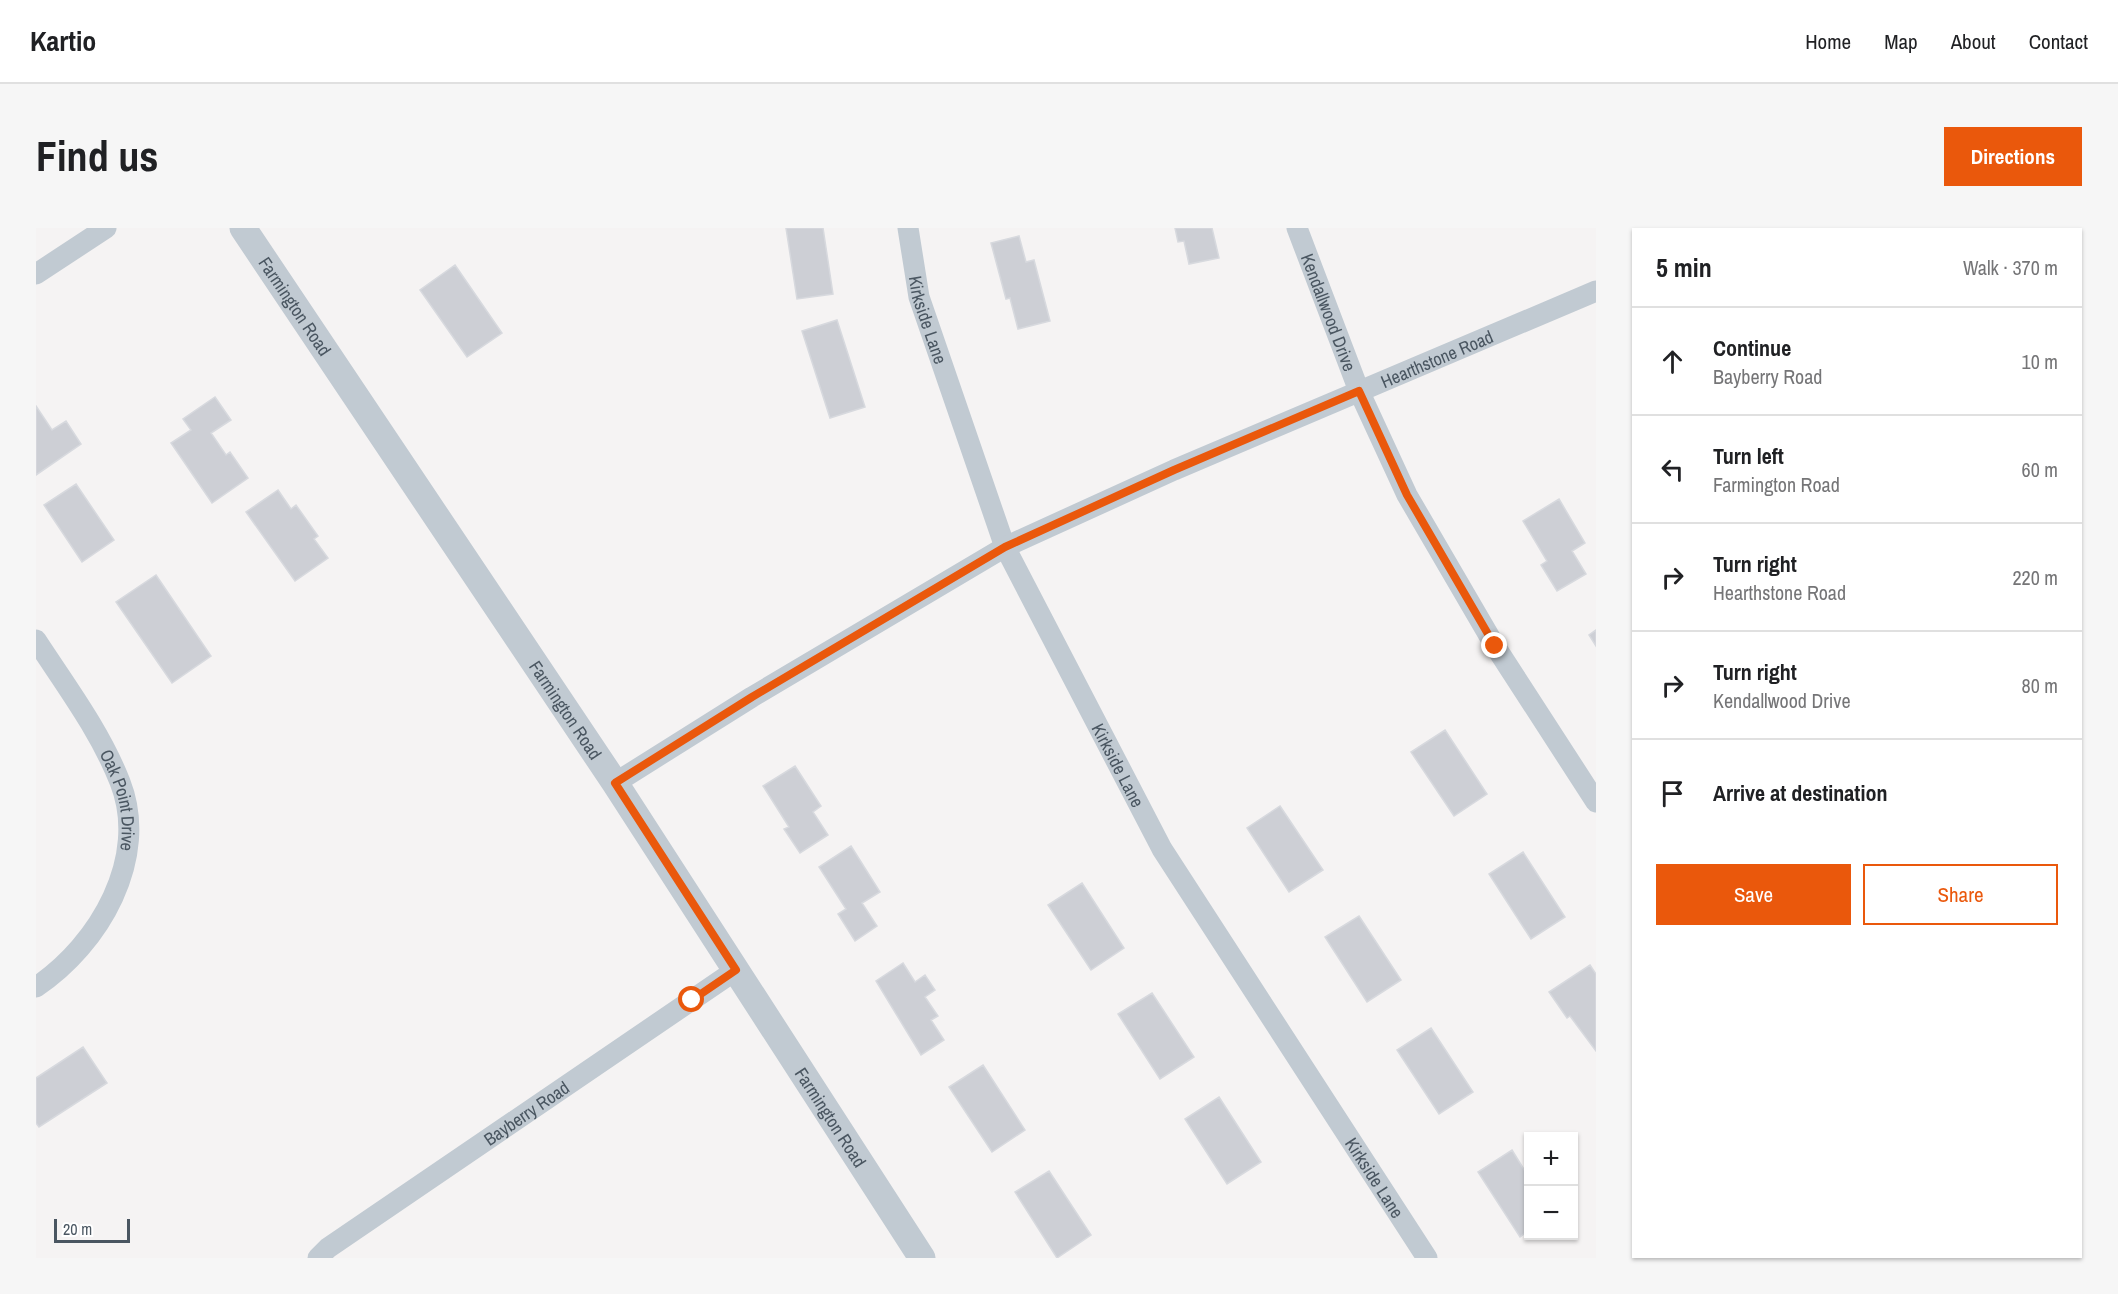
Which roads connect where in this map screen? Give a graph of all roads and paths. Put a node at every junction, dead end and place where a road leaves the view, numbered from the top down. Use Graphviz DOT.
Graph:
graph roads {
  1 [pos="106,228"];
  2 [pos="243,228"];
  3 [pos="908,228"];
  4 [pos="1297,228"];
  5 [pos="36,274"];
  6 [pos="1596,291"];
  7 [pos="1359,391"];
  8 [pos="1005,547"];
  9 [pos="36,640"];
  10 [pos="615,783"];
  11 [pos="1596,802"];
  12 [pos="736,970"];
  13 [pos="36,987"];
  14 [pos="318,1258"];
  15 [pos="922,1258"];
  16 [pos="1427,1258"];
  1 -- 5 [label="street"];
  2 -- 10 [label="street, Farmington Road"];
  3 -- 8 [label="street, Kirkside Lane"];
  4 -- 7 [label="street, Kendallwood Drive"];
  6 -- 7 [label="street, Hearthstone Road"];
  7 -- 8 [label="street, Hearthstone Road"];
  7 -- 11 [label="street, Kendallwood Drive"];
  8 -- 10 [label="street, Hearthstone Road"];
  8 -- 16 [label="street, Kirkside Lane"];
  9 -- 13 [label="street, Oak Point Drive"];
  10 -- 12 [label="street, Farmington Road"];
  12 -- 14 [label="street, Bayberry Road"];
  12 -- 15 [label="street, Farmington Road"];
}
